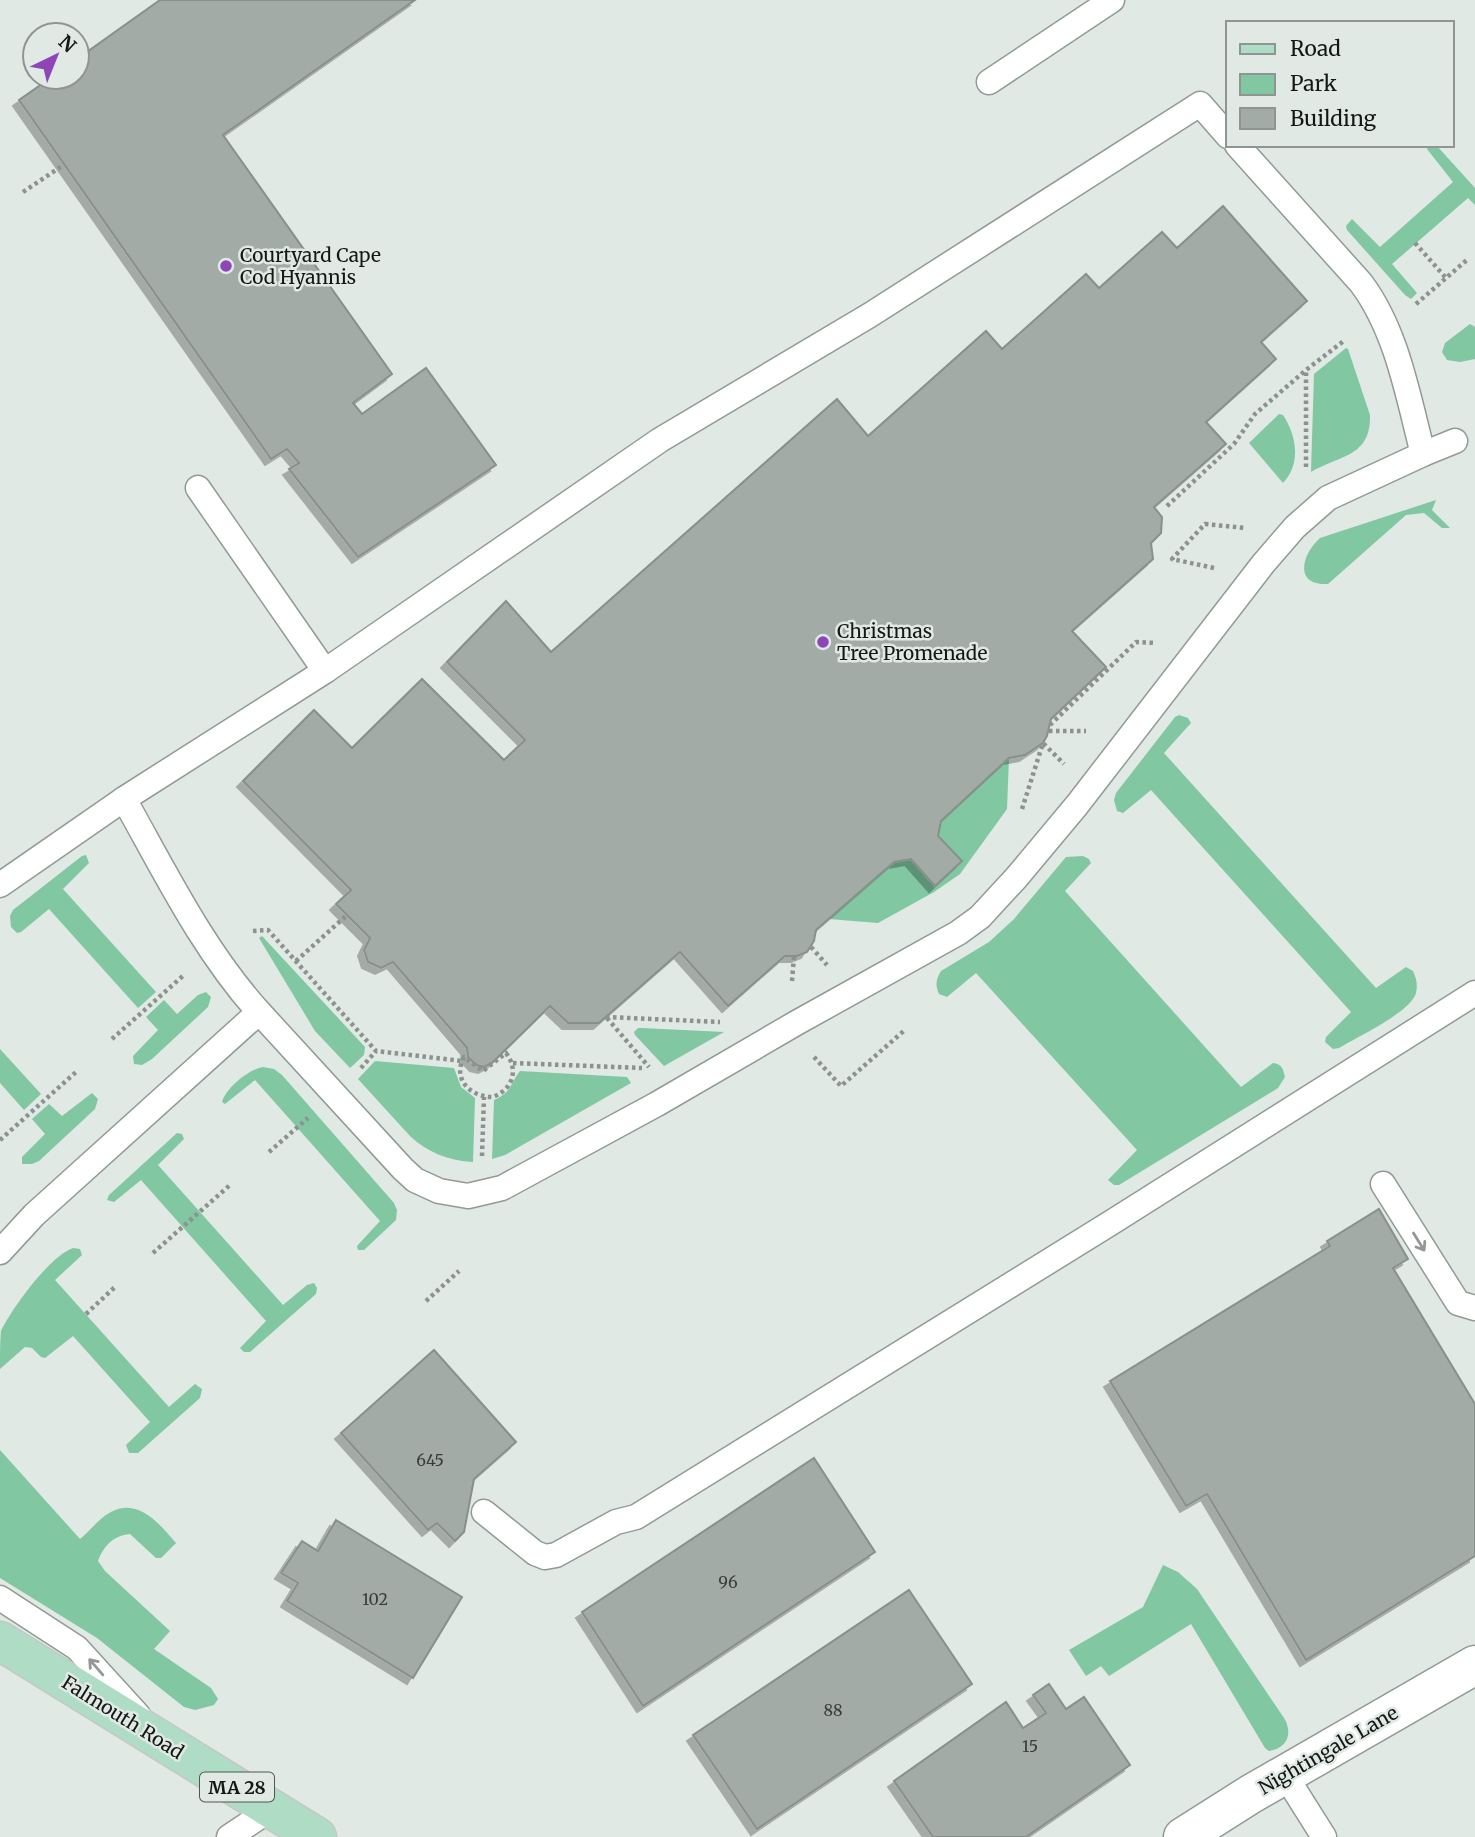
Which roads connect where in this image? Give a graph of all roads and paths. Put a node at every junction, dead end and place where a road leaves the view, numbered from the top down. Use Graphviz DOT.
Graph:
graph roads {
  1 [pos="1112,0"];
  2 [pos="989,82"];
  3 [pos="1226,133"];
  4 [pos="1239,147"];
  5 [pos="65,164"];
  6 [pos="23,192"];
  7 [pos="1415,243"];
  8 [pos="1468,259"];
  9 [pos="1446,278"];
  10 [pos="1416,304"];
  11 [pos="1345,340"];
  12 [pos="1306,370"];
  13 [pos="1455,440"];
  14 [pos="1423,453"];
  15 [pos="1306,471"];
  16 [pos="198,488"];
  17 [pos="1167,506"];
  18 [pos="1250,528"];
  19 [pos="1219,569"];
  20 [pos="1159,643"];
  21 [pos="325,671"];
  22 [pos="1099,730"];
  23 [pos="1043,743"];
  24 [pos="124,799"];
  25 [pos="1021,813"];
  26 [pos="0,885"];
  27 [pos="347,915"];
  28 [pos="253,932"];
  29 [pos="794,956"];
  30 [pos="296,961"];
  31 [pos="188,970"];
  32 [pos="792,982"];
  33 [pos="1475,993"];
  34 [pos="259,1012"];
  35 [pos="722,1022"];
  36 [pos="906,1029"];
  37 [pos="112,1039"];
  38 [pos="806,1048"];
  39 [pos="376,1051"];
  40 [pos="461,1061"];
  41 [pos="513,1063"];
  42 [pos="76,1072"];
  43 [pos="354,1076"];
  44 [pos="484,1097"];
  45 [pos="314,1112"];
  46 [pos="0,1140"];
  47 [pos="269,1152"];
  48 [pos="482,1164"];
  49 [pos="1383,1184"];
  50 [pos="230,1185"];
  51 [pos="0,1252"];
  52 [pos="153,1253"];
  53 [pos="459,1271"];
  54 [pos="116,1286"];
  55 [pos="426,1301"];
  56 [pos="1475,1308"];
  57 [pos="86,1314"];
  58 [pos="484,1512"];
  59 [pos="0,1598"];
  60 [pos="0,1641"];
  61 [pos="1475,1665"];
  62 [pos="157,1737"];
  63 [pos="1285,1775"];
  64 [pos="271,1808"];
  65 [pos="229,1837"];
  66 [pos="317,1837"];
  67 [pos="1183,1837"];
  68 [pos="1324,1837"];
  1 -- 2 [label="lane"];
  3 -- 21 [label="lane"];
  4 -- 14 [label="lane"];
  5 -- 6 [label="path"];
  7 -- 9 [label="path"];
  8 -- 9 [label="path"];
  9 -- 10 [label="path"];
  11 -- 12 [label="path"];
  12 -- 15 [label="path"];
  12 -- 17 [label="path"];
  13 -- 14 [label="lane"];
  14 -- 34 [label="lane"];
  16 -- 21 [label="lane"];
  18 -- 19 [label="path"];
  20 -- 22 [label="path"];
  21 -- 24 [label="lane"];
  23 -- 25 [label="path"];
  24 -- 26 [label="lane"];
  24 -- 34 [label="lane"];
  27 -- 30 [label="path"];
  28 -- 30 [label="path"];
  29 -- 32 [label="path"];
  30 -- 39 [label="path"];
  31 -- 37 [label="path"];
  33 -- 58 [label="lane"];
  34 -- 51 [label="lane"];
  35 -- 41 [label="path"];
  36 -- 38 [label="path"];
  39 -- 40 [label="path"];
  39 -- 43 [label="path"];
  40 -- 41 [label="path"];
  40 -- 44 [label="path"];
  41 -- 44 [label="path"];
  42 -- 46 [label="path"];
  44 -- 48 [label="path"];
  45 -- 47 [label="path"];
  49 -- 56 [label="lane, one-way"];
  50 -- 52 [label="path"];
  53 -- 55 [label="path"];
  54 -- 57 [label="path"];
  62 -- 59 [label="lane, one-way"];
  60 -- 62 [label="main road, Falmouth Road / MA 28"];
  61 -- 63 [label="street, Nightingale Lane"];
  62 -- 64 [label="main road, Falmouth Road / MA 28"];
  63 -- 67 [label="street, Nightingale Lane"];
  63 -- 68 [label="lane"];
  64 -- 65 [label="lane"];
  64 -- 66 [label="main road, Falmouth Road / MA 28"];
}
